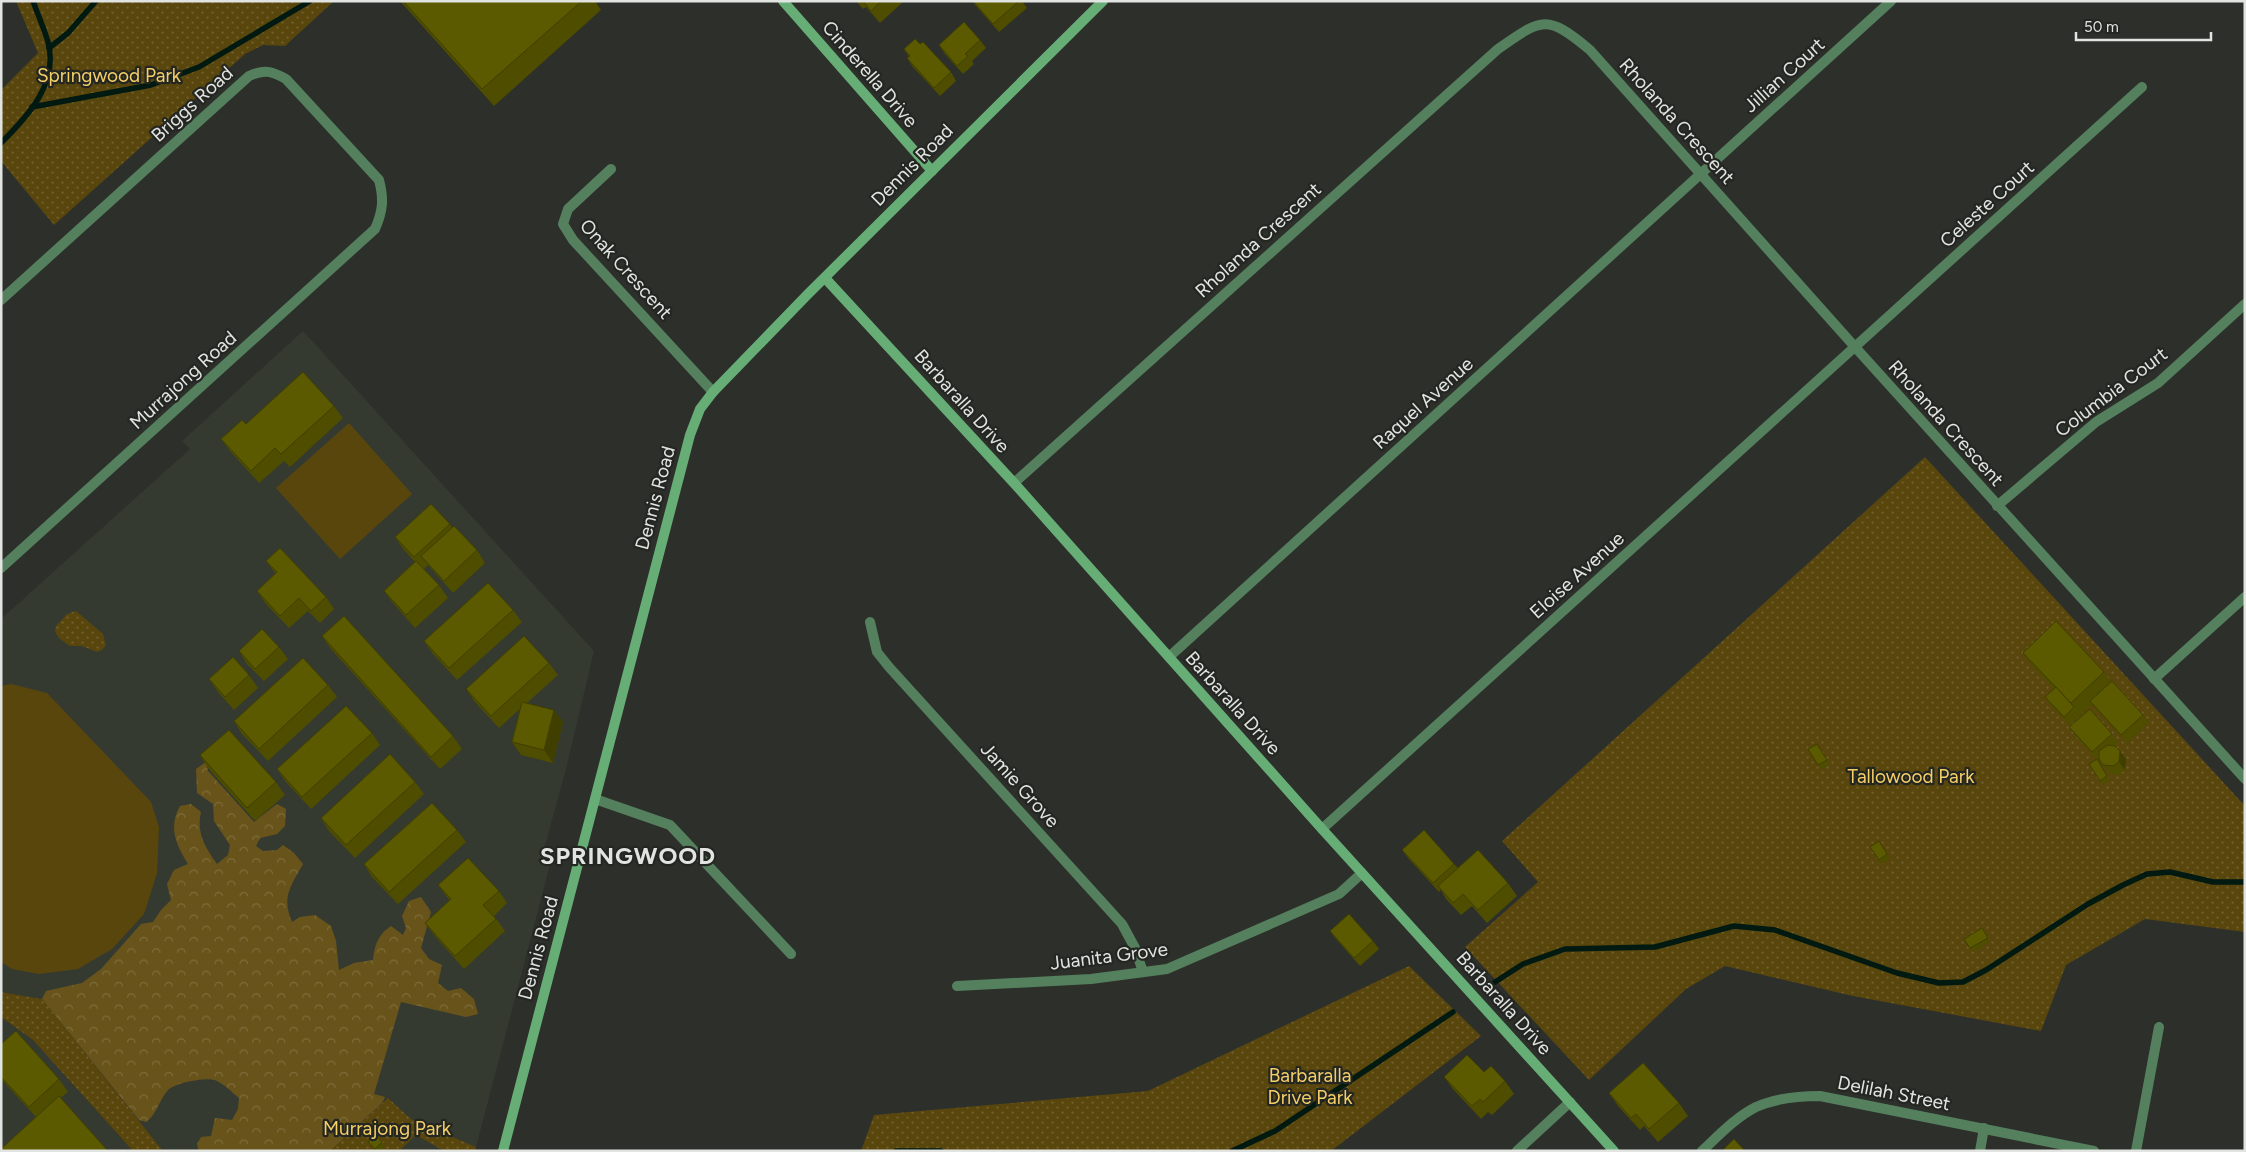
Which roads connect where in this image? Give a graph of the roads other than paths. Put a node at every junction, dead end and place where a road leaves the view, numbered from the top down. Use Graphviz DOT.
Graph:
graph roads {
  1 [pos="783,1"];
  2 [pos="1102,1"];
  3 [pos="1891,1"];
  4 [pos="2142,87"];
  5 [pos="611,169"];
  6 [pos="932,171"];
  7 [pos="1701,175"];
  8 [pos="382,213"];
  9 [pos="825,278"];
  10 [pos="1,300"];
  11 [pos="2245,304"];
  12 [pos="1854,347"];
  13 [pos="713,392"];
  14 [pos="1014,483"];
  15 [pos="1997,506"];
  16 [pos="1,568"];
  17 [pos="2245,597"];
  18 [pos="870,622"];
  19 [pos="1169,658"];
  20 [pos="2154,679"];
  21 [pos="2245,779"];
  22 [pos="595,799"];
  23 [pos="1322,829"];
  24 [pos="1362,873"];
  25 [pos="791,954"];
  26 [pos="1143,972"];
  27 [pos="957,986"];
  28 [pos="2158,1027"];
  29 [pos="1570,1102"];
  30 [pos="1984,1128"];
  31 [pos="503,1151"];
  32 [pos="1517,1151"];
  33 [pos="1614,1151"];
  34 [pos="1702,1151"];
  35 [pos="1980,1151"];
  36 [pos="2094,1151"];
  37 [pos="2136,1151"];
  1 -- 6 [label="street, Cinderella Drive"];
  2 -- 6 [label="street, Dennis Road"];
  3 -- 7 [label="street, Jillian Court"];
  4 -- 12 [label="street, Celeste Court"];
  5 -- 13 [label="street, Onak Crescent"];
  6 -- 9 [label="street, Dennis Road"];
  7 -- 12 [label="street, Rholanda Crescent"];
  7 -- 14 [label="street, Rholanda Crescent"];
  7 -- 19 [label="street, Raquel Avenue"];
  8 -- 10 [label="street, Briggs Road"];
  8 -- 16 [label="street, Murrajong Road"];
  9 -- 13 [label="street, Dennis Road"];
  9 -- 14 [label="street, Barbaralla Drive"];
  11 -- 15 [label="street, Columbia Court"];
  12 -- 15 [label="street, Rholanda Crescent"];
  12 -- 23 [label="street, Eloise Avenue"];
  13 -- 22 [label="street, Dennis Road"];
  14 -- 19 [label="street, Barbaralla Drive"];
  15 -- 20 [label="street, Rholanda Crescent"];
  17 -- 20 [label="street"];
  18 -- 26 [label="street, Jamie Grove"];
  19 -- 23 [label="street, Barbaralla Drive"];
  20 -- 21 [label="street, Rholanda Crescent"];
  22 -- 25 [label="street"];
  22 -- 31 [label="street, Dennis Road"];
  23 -- 24 [label="street, Barbaralla Drive"];
  24 -- 26 [label="street, Juanita Grove"];
  24 -- 29 [label="street, Barbaralla Drive"];
  26 -- 27 [label="street, Juanita Grove"];
  28 -- 37 [label="street"];
  29 -- 32 [label="street"];
  29 -- 33 [label="street, Barbaralla Drive"];
  30 -- 34 [label="street, Delilah Street"];
  30 -- 35 [label="street"];
  30 -- 36 [label="street, Delilah Street"];
}
